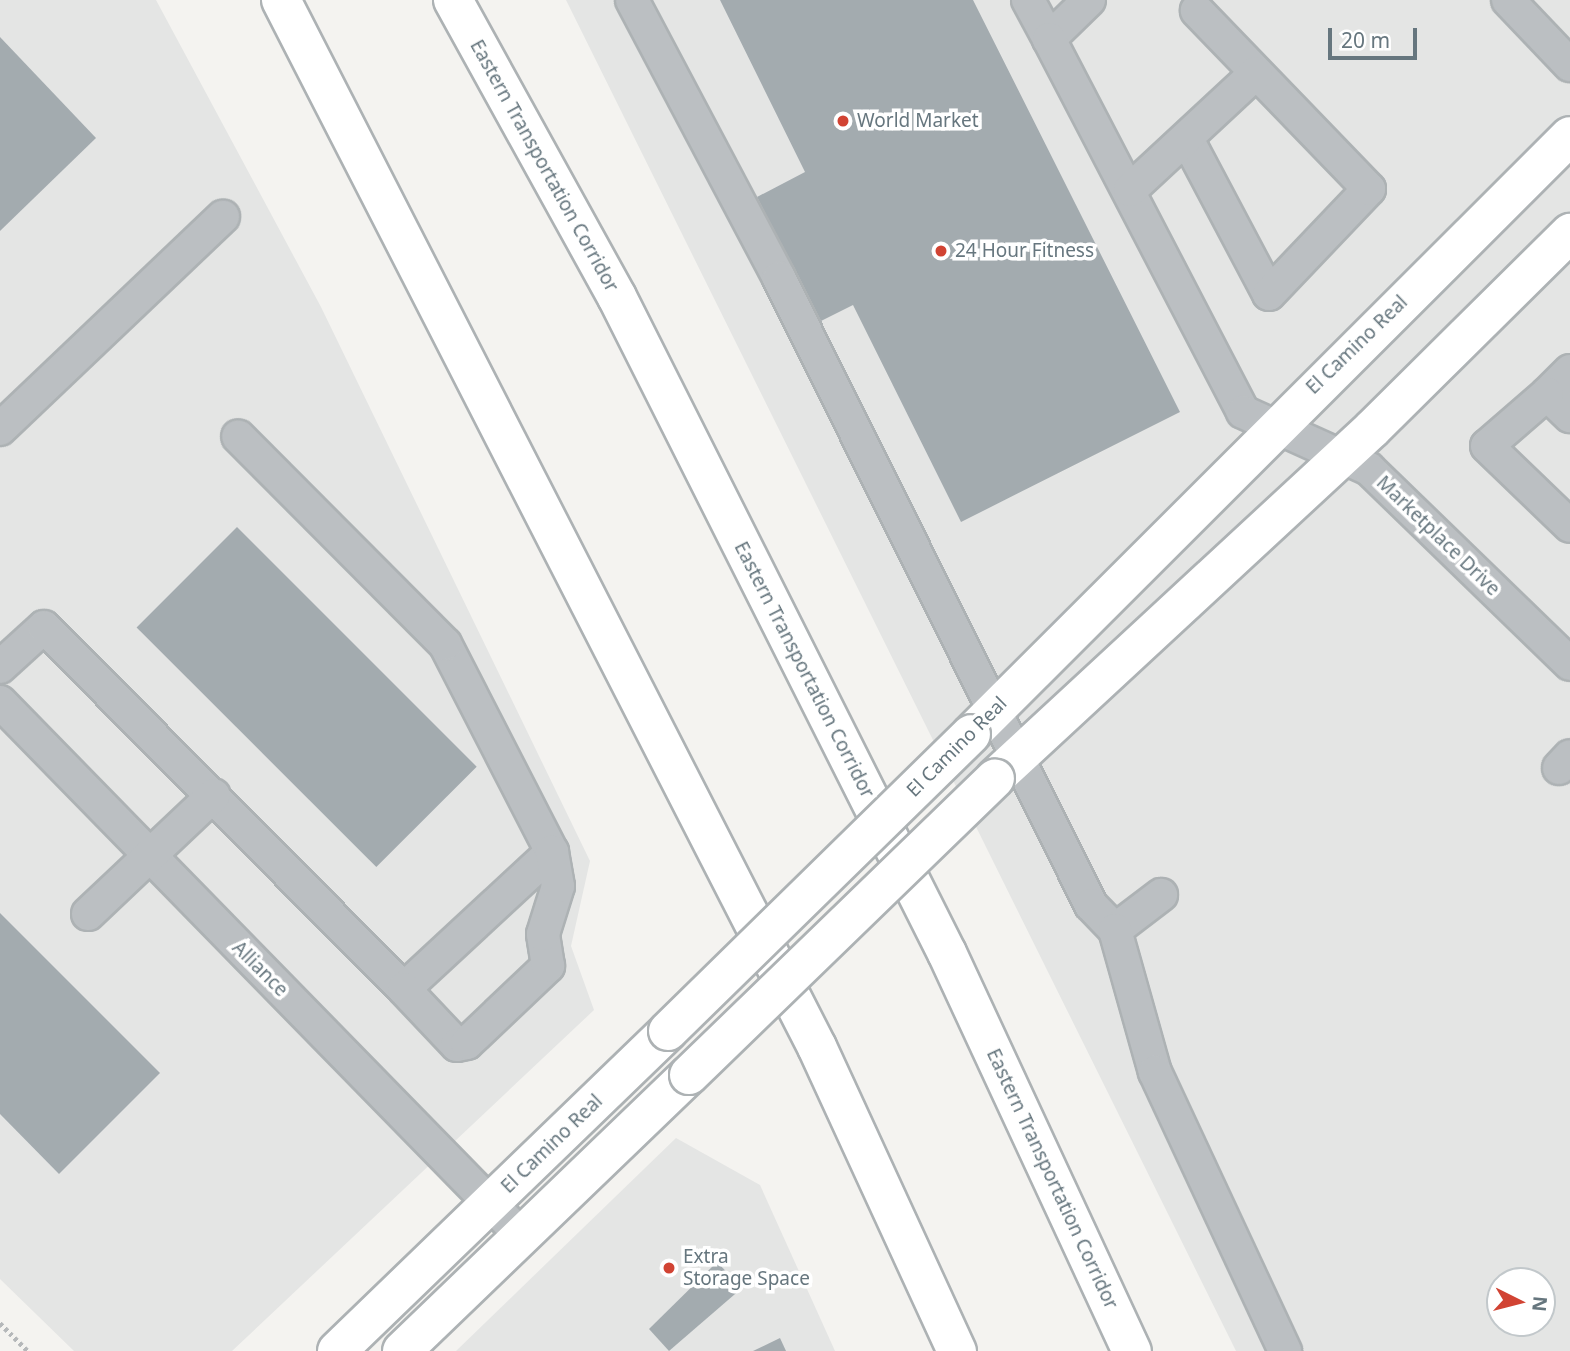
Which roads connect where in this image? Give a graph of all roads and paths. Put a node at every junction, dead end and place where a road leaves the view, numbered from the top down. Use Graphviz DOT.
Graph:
graph roads {
  1 [pos="281,0"];
  2 [pos="453,0"];
  3 [pos="632,0"];
  4 [pos="1028,0"];
  5 [pos="1089,0"];
  6 [pos="1508,0"];
  7 [pos="1196,11"];
  8 [pos="1049,38"];
  9 [pos="1570,65"];
  10 [pos="1255,74"];
  11 [pos="1570,136"];
  12 [pos="1187,139"];
  13 [pos="1130,190"];
  14 [pos="223,218"];
  15 [pos="1565,249"];
  16 [pos="1570,371"];
  17 [pos="1547,394"];
  18 [pos="1570,416"];
  19 [pos="1271,428"];
  20 [pos="0,429"];
  21 [pos="237,436"];
  22 [pos="1341,457"];
  23 [pos="1570,526"];
  24 [pos="1570,664"];
  25 [pos="0,667"];
  26 [pos="0,702"];
  27 [pos="983,722"];
  28 [pos="1007,768"];
  29 [pos="214,795"];
  30 [pos="552,852"];
  31 [pos="147,855"];
  32 [pos="1161,895"];
  33 [pos="88,914"];
  34 [pos="1115,930"];
  35 [pos="404,989"];
  36 [pos="490,1203"];
  37 [pos="522,1235"];
  38 [pos="0,1323"];
  39 [pos="27,1351"];
  40 [pos="337,1351"];
  41 [pos="402,1351"];
  42 [pos="957,1351"];
  43 [pos="1132,1351"];
  44 [pos="1284,1351"];
  1 -- 42 [label="main road"];
  2 -- 43 [label="main road, Eastern Transportation Corridor"];
  3 -- 27 [label="street"];
  4 -- 8 [label="street, Marketplace Drive"];
  5 -- 8 [label="street"];
  6 -- 9 [label="street"];
  7 -- 10 [label="street"];
  8 -- 13 [label="street, Marketplace Drive"];
  10 -- 12 [label="street"];
  10 -- 12 [label="street"];
  11 -- 19 [label="main road, El Camino Real"];
  12 -- 13 [label="street"];
  13 -- 19 [label="street, Marketplace Drive"];
  14 -- 20 [label="street"];
  15 -- 22 [label="main road"];
  16 -- 17 [label="street"];
  17 -- 18 [label="street"];
  17 -- 23 [label="street"];
  19 -- 22 [label="street, Marketplace Drive"];
  19 -- 27 [label="main road, El Camino Real"];
  21 -- 30 [label="street"];
  22 -- 24 [label="street, Marketplace Drive"];
  22 -- 28 [label="main road"];
  25 -- 29 [label="street"];
  26 -- 31 [label="street, Alliance"];
  27 -- 28 [label="street"];
  27 -- 36 [label="main road, El Camino Real, bridge"];
  28 -- 34 [label="street"];
  28 -- 37 [label="main road, bridge"];
  29 -- 31 [label="street"];
  29 -- 35 [label="street"];
  30 -- 35 [label="street"];
  30 -- 35 [label="street"];
  31 -- 33 [label="street"];
  31 -- 36 [label="street, Alliance"];
  32 -- 34 [label="street"];
  34 -- 44 [label="street"];
  36 -- 37 [label="street, Alliance"];
  36 -- 40 [label="main road, El Camino Real"];
  37 -- 41 [label="main road"];
  38 -- 39 [label="path"];
}
